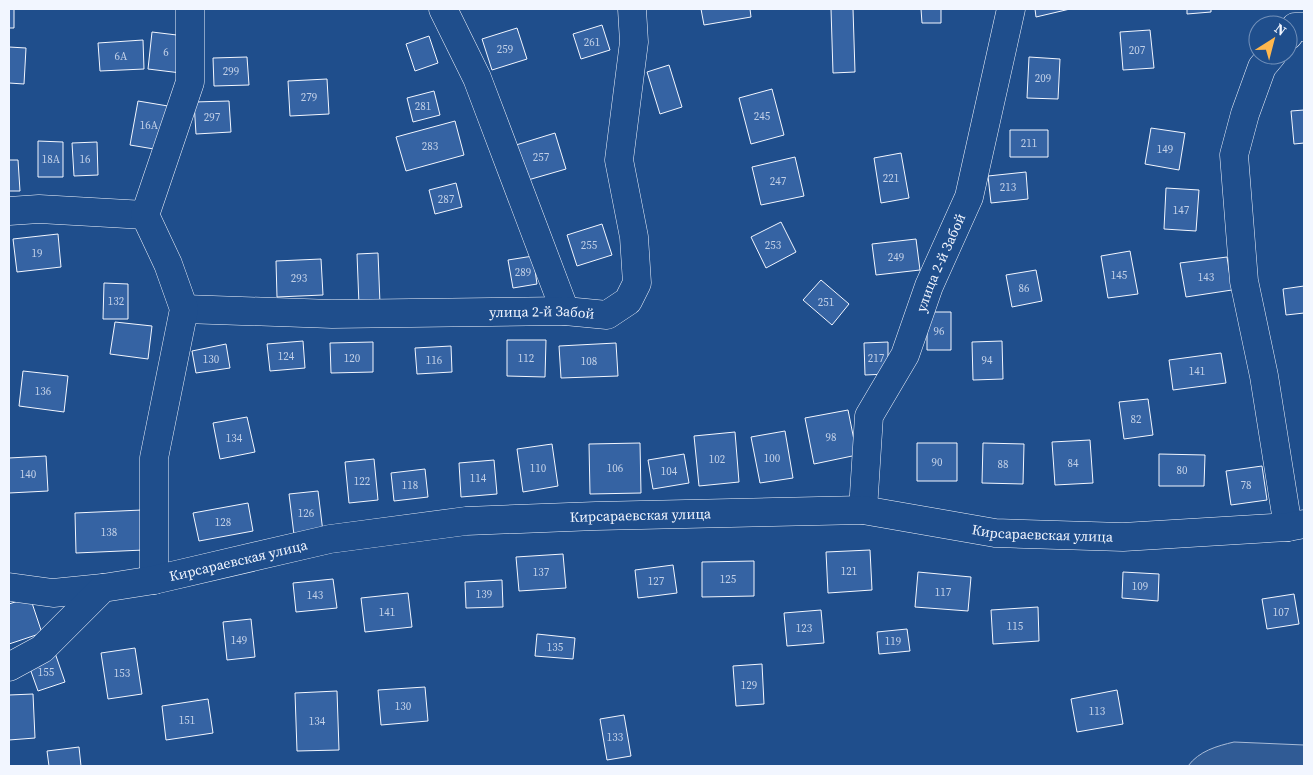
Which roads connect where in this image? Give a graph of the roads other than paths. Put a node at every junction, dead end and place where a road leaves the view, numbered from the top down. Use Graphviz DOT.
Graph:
graph roads {
  1 [pos="190,9"];
  2 [pos="443,9"];
  3 [pos="632,9"];
  4 [pos="1011,9"];
  5 [pos="1264,65"];
  6 [pos="9,211"];
  7 [pos="145,215"];
  8 [pos="184,309"];
  9 [pos="565,311"];
  10 [pos="863,510"];
  11 [pos="1296,525"];
  12 [pos="154,580"];
  13 [pos="9,586"];
  14 [pos="103,588"];
  15 [pos="9,667"];
  1 -- 7 [label="street"];
  2 -- 9 [label="street"];
  3 -- 9 [label="street, улица 2-й Забой"];
  4 -- 10 [label="street, улица 2-й Забой"];
  5 -- 11 [label="street"];
  6 -- 7 [label="street"];
  7 -- 8 [label="street"];
  8 -- 9 [label="street, улица 2-й Забой"];
  8 -- 12 [label="street"];
  10 -- 11 [label="street, Кирсараевская улица"];
  10 -- 12 [label="street, Кирсараевская улица"];
  12 -- 14 [label="street, Кирсараевская улица"];
  13 -- 14 [label="street, Кирсараевская улица"];
  14 -- 15 [label="street"];
}
